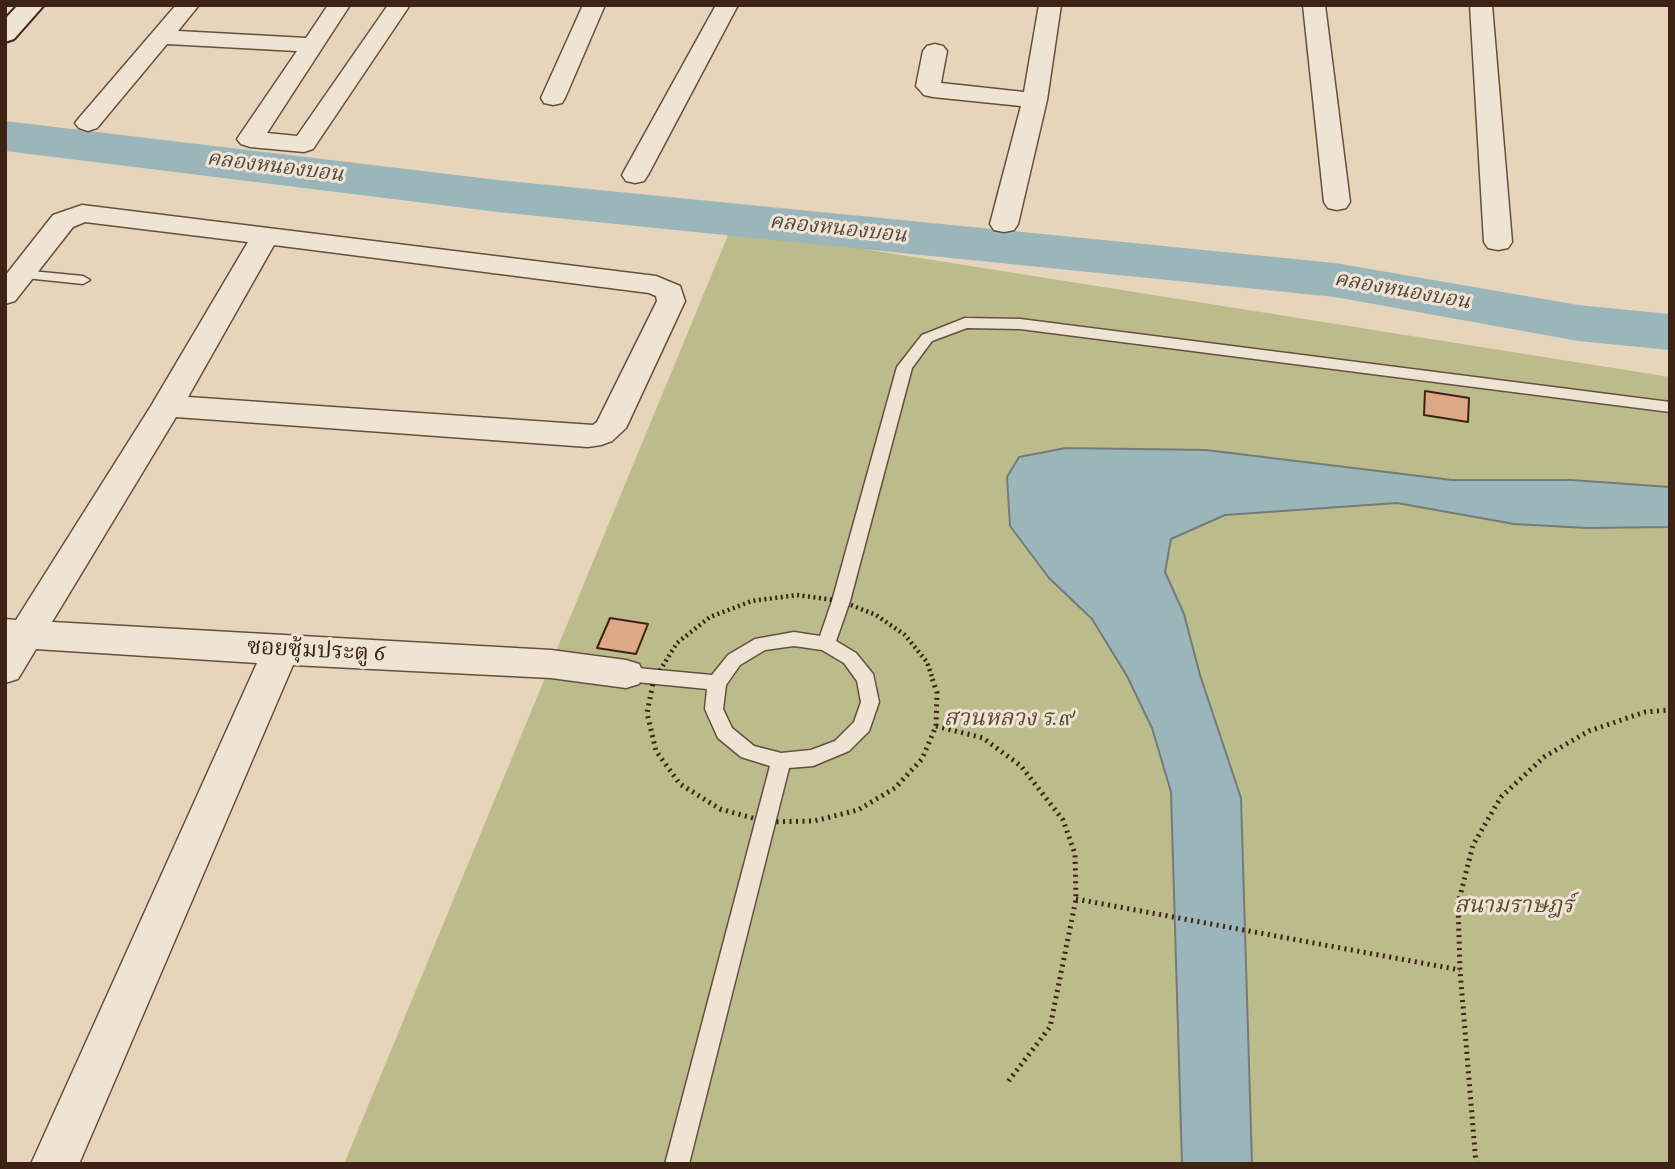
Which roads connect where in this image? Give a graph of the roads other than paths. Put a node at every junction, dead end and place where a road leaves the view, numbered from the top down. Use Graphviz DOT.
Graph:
graph roads {
  1 [pos="32,5"];
  2 [pos="188,5"];
  3 [pos="340,5"];
  4 [pos="399,5"];
  5 [pos="594,5"];
  6 [pos="727,5"];
  7 [pos="1050,5"];
  8 [pos="1314,5"];
  9 [pos="1480,5"];
  10 [pos="5,34"];
  11 [pos="162,37"];
  12 [pos="312,45"];
  13 [pos="935,51"];
  14 [pos="553,98"];
  15 [pos="1035,100"];
  16 [pos="89,122"];
  17 [pos="635,175"];
  18 [pos="1337,202"];
  19 [pos="1004,224"];
  20 [pos="265,236"];
  21 [pos="1498,242"];
  22 [pos="83,280"];
  23 [pos="13,285"];
  24 [pos="167,406"];
  25 [pos="1670,407"];
  26 [pos="15,633"];
  27 [pos="826,645"];
  28 [pos="281,651"];
  29 [pos="5,669"];
  30 [pos="640,675"];
  31 [pos="717,683"];
  32 [pos="781,761"];
  33 [pos="55,1164"];
  34 [pos="677,1164"];
  1 -- 10 [label="main road"];
  2 -- 11 [label="street"];
  3 -- 12 [label="street"];
  4 -- 12 [label="street"];
  5 -- 14 [label="street"];
  6 -- 17 [label="street"];
  7 -- 15 [label="street"];
  8 -- 18 [label="street"];
  9 -- 21 [label="street"];
  11 -- 12 [label="street"];
  11 -- 16 [label="street"];
  13 -- 15 [label="street"];
  15 -- 19 [label="street"];
  20 -- 23 [label="street"];
  20 -- 24 [label="street"];
  20 -- 24 [label="street"];
  22 -- 23 [label="lane"];
  24 -- 26 [label="street"];
  25 -- 27 [label="lane"];
  26 -- 28 [label="street, ซอยซุ้มประตู 6"];
  26 -- 29 [label="street"];
  27 -- 31 [label="lane"];
  27 -- 32 [label="lane"];
  28 -- 30 [label="street, ซอยซุ้มประตู 6"];
  28 -- 33 [label="street"];
  30 -- 31 [label="lane"];
  31 -- 32 [label="lane"];
  32 -- 34 [label="lane"];
}
